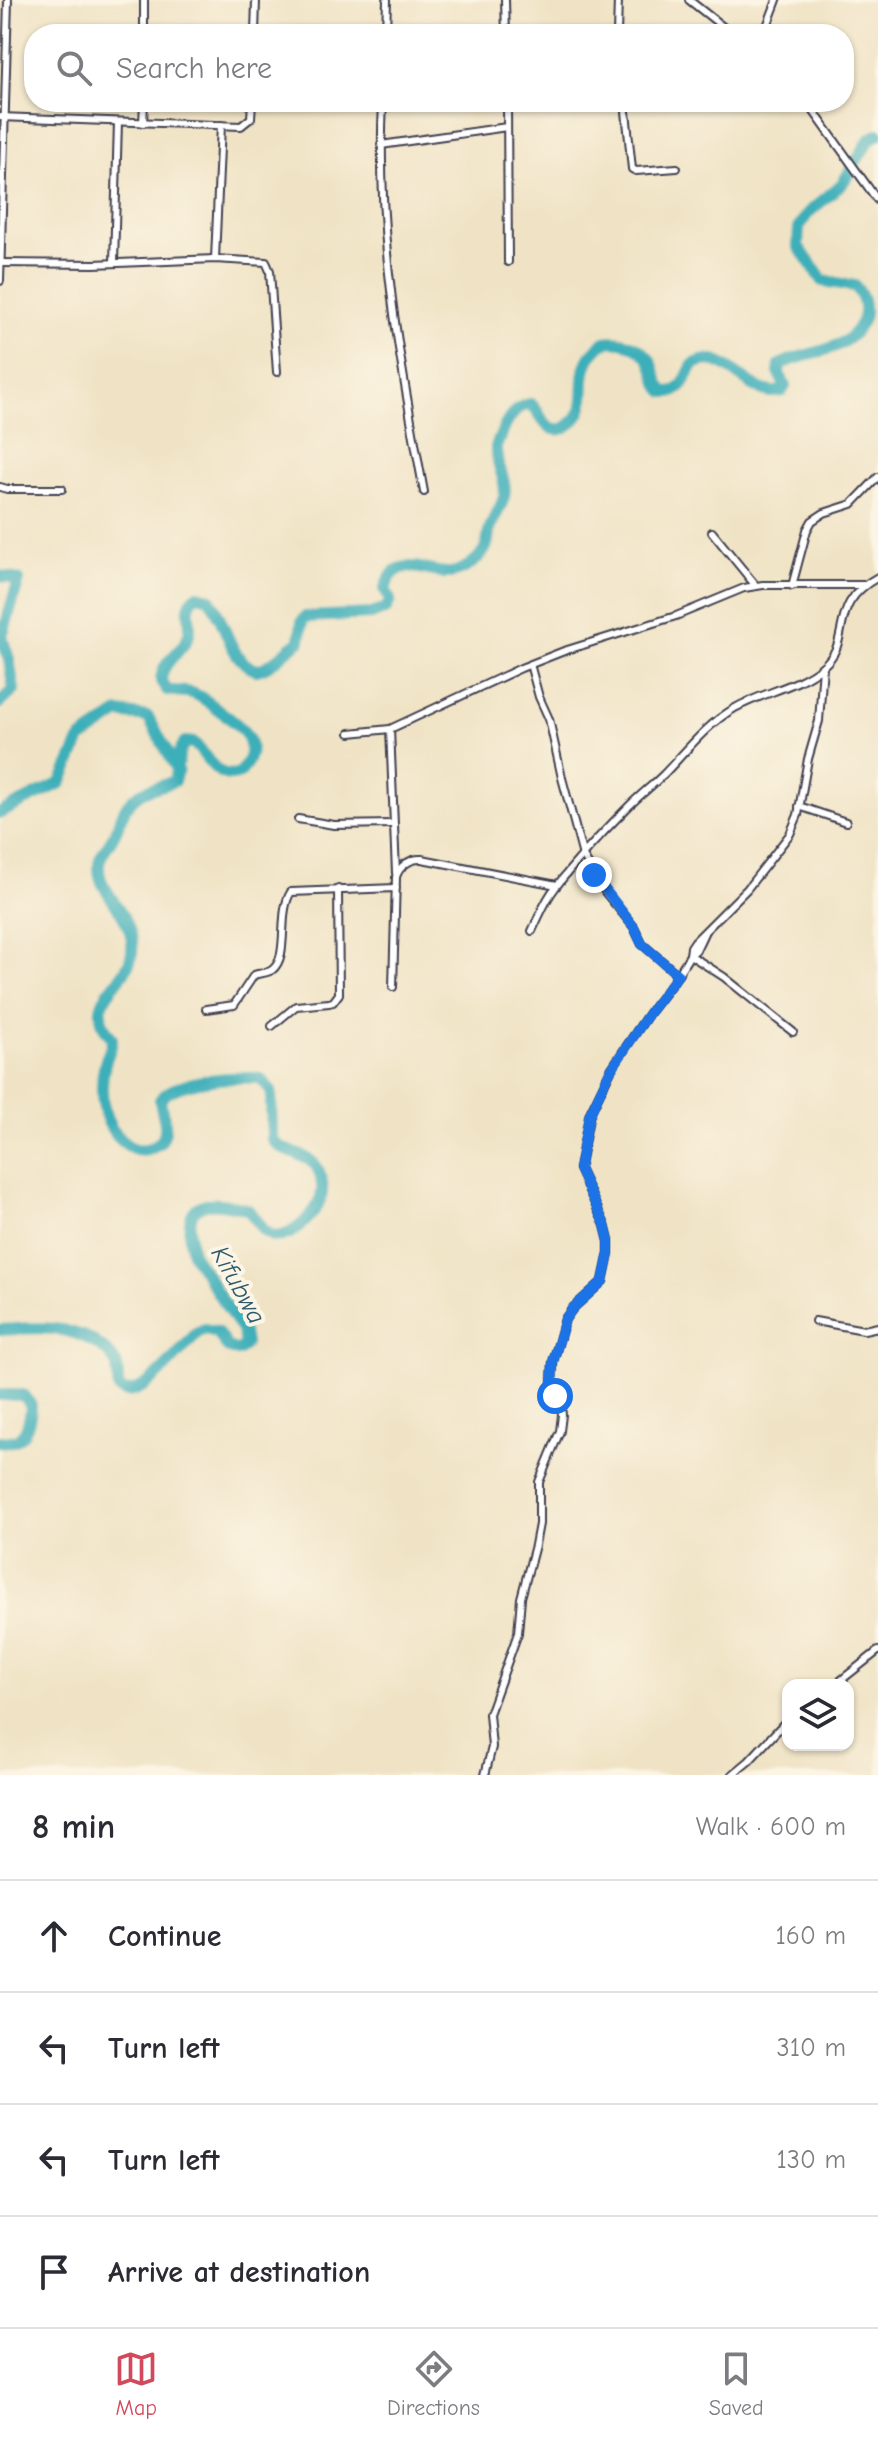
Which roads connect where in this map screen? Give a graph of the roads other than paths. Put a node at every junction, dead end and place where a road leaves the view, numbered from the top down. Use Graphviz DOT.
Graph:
graph roads {
  1 [pos="8,0"];
  2 [pos="144,0"];
  3 [pos="256,0"];
  4 [pos="387,0"];
  5 [pos="505,0"];
  6 [pos="618,0"];
  7 [pos="689,0"];
  8 [pos="777,0"];
  9 [pos="144,24"];
  10 [pos="255,24"];
  11 [pos="386,24"];
  12 [pos="506,24"];
  13 [pos="617,24"];
  14 [pos="719,24"];
  15 [pos="768,24"];
  16 [pos="144,112"];
  17 [pos="251,112"];
  18 [pos="383,112"];
  19 [pos="507,112"];
  20 [pos="626,112"];
  21 [pos="814,112"];
  22 [pos="3,117"];
  23 [pos="118,122"];
  24 [pos="143,123"];
  25 [pos="221,125"];
  26 [pos="507,127"];
  27 [pos="381,145"];
  28 [pos="677,168"];
  29 [pos="878,201"];
  30 [pos="1,253"];
  31 [pos="215,259"];
  32 [pos="508,262"];
  33 [pos="1,263"];
  34 [pos="114,263"];
  35 [pos="0,281"];
  36 [pos="277,372"];
  37 [pos="878,477"];
  38 [pos="0,487"];
  39 [pos="62,489"];
  40 [pos="424,492"];
  41 [pos="712,532"];
  42 [pos="878,577"];
  43 [pos="864,585"];
  44 [pos="756,586"];
  45 [pos="792,586"];
  46 [pos="530,664"];
  47 [pos="823,666"];
  48 [pos="390,729"];
  49 [pos="350,733"];
  50 [pos="799,806"];
  51 [pos="298,819"];
  52 [pos="846,822"];
  53 [pos="393,824"];
  54 [pos="583,856"];
  55 [pos="396,877"];
  56 [pos="557,885"];
  57 [pos="396,888"];
  58 [pos="338,889"];
  59 [pos="532,931"];
  60 [pos="690,955"];
  61 [pos="678,975"];
  62 [pos="393,987"];
  63 [pos="206,1009"];
  64 [pos="272,1026"];
  65 [pos="793,1032"];
  66 [pos="815,1321"];
  67 [pos="878,1327"];
  68 [pos="878,1651"];
  69 [pos="843,1679"];
  70 [pos="782,1725"];
  71 [pos="485,1775"];
  72 [pos="732,1775"];
  1 -- 22 [label="street"];
  2 -- 9 [label="street"];
  3 -- 10 [label="street"];
  4 -- 11 [label="street"];
  5 -- 12 [label="street"];
  6 -- 13 [label="street"];
  7 -- 14 [label="street"];
  8 -- 15 [label="street"];
  16 -- 24 [label="street"];
  17 -- 25 [label="street"];
  18 -- 27 [label="street"];
  19 -- 26 [label="street"];
  20 -- 28 [label="street"];
  21 -- 29 [label="street"];
  22 -- 23 [label="street"];
  22 -- 30 [label="street"];
  23 -- 24 [label="street"];
  23 -- 34 [label="street"];
  24 -- 25 [label="street"];
  25 -- 31 [label="street"];
  26 -- 27 [label="street"];
  26 -- 32 [label="street"];
  27 -- 40 [label="street"];
  30 -- 33 [label="street"];
  31 -- 34 [label="street"];
  31 -- 36 [label="street"];
  33 -- 34 [label="street"];
  33 -- 35 [label="street"];
  37 -- 45 [label="street"];
  38 -- 39 [label="street"];
  41 -- 44 [label="street"];
  42 -- 43 [label="street"];
  43 -- 45 [label="street"];
  43 -- 47 [label="street"];
  44 -- 45 [label="street"];
  44 -- 46 [label="street"];
  46 -- 48 [label="street"];
  46 -- 54 [label="street"];
  47 -- 50 [label="street"];
  47 -- 54 [label="street"];
  48 -- 49 [label="street"];
  48 -- 53 [label="street"];
  50 -- 52 [label="street"];
  50 -- 60 [label="street"];
  51 -- 53 [label="street"];
  53 -- 55 [label="street"];
  54 -- 56 [label="street"];
  54 -- 61 [label="street"];
  55 -- 56 [label="street"];
  55 -- 57 [label="street"];
  56 -- 59 [label="street"];
  57 -- 58 [label="street"];
  57 -- 62 [label="street"];
  58 -- 63 [label="street"];
  58 -- 64 [label="street"];
  60 -- 61 [label="street"];
  60 -- 65 [label="street"];
  61 -- 71 [label="street"];
  66 -- 67 [label="street"];
  68 -- 69 [label="street"];
  70 -- 72 [label="street"];
}
